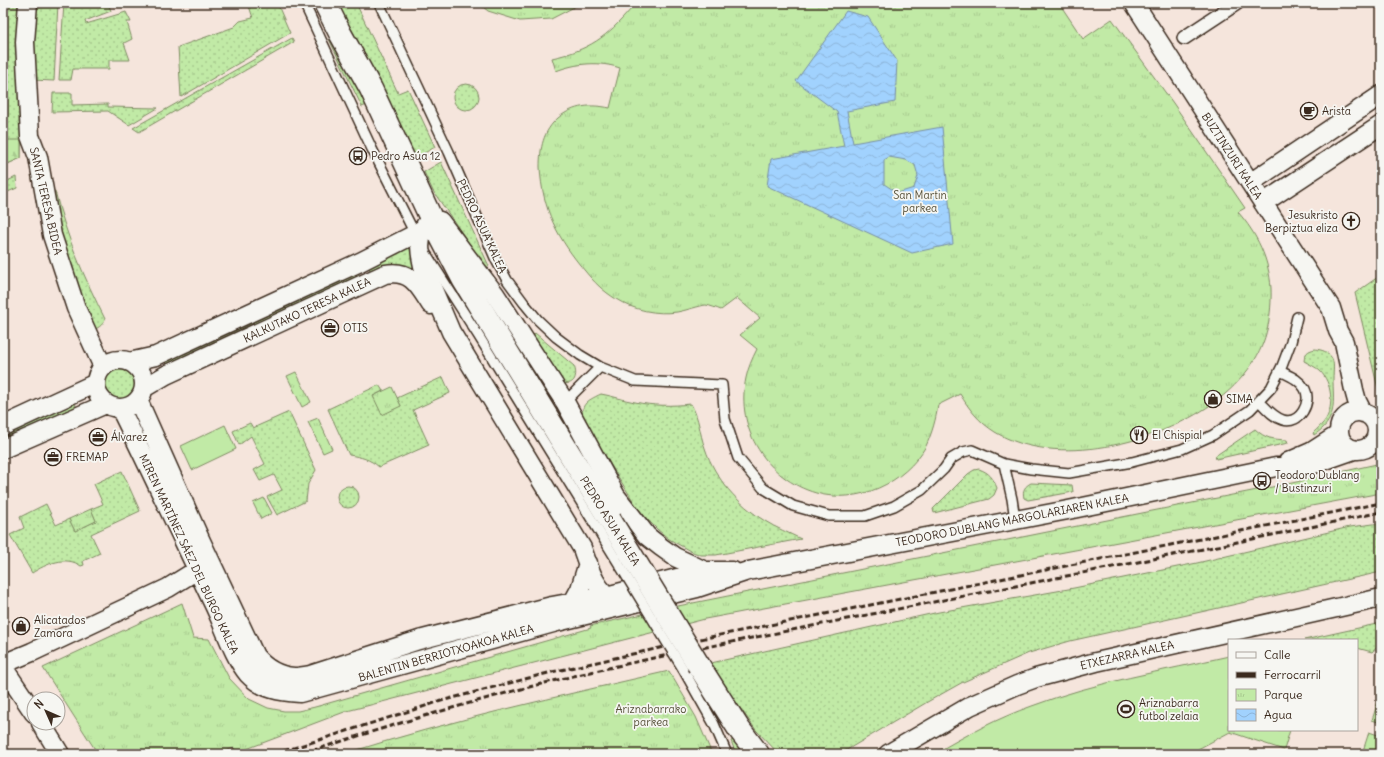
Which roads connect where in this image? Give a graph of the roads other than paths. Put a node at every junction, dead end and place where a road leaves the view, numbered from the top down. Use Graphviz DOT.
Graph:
graph roads {
  1 [pos="28,3"];
  2 [pos="304,3"];
  3 [pos="325,3"];
  4 [pos="379,3"];
  5 [pos="1134,3"];
  6 [pos="1238,3"];
  7 [pos="1184,38"];
  8 [pos="1381,95"];
  9 [pos="1381,125"];
  10 [pos="1250,183"];
  11 [pos="1263,203"];
  12 [pos="422,224"];
  13 [pos="1296,317"];
  14 [pos="1338,331"];
  15 [pos="451,332"];
  16 [pos="129,362"];
  17 [pos="104,367"];
  18 [pos="600,368"];
  19 [pos="1280,371"];
  20 [pos="96,383"];
  21 [pos="141,394"];
  22 [pos="1258,401"];
  23 [pos="565,402"];
  24 [pos="113,406"];
  25 [pos="1373,418"];
  26 [pos="3,426"];
  27 [pos="1342,426"];
  28 [pos="1368,447"];
  29 [pos="3,450"];
  30 [pos="1004,464"];
  31 [pos="1276,467"];
  32 [pos="1015,519"];
  33 [pos="206,552"];
  34 [pos="588,562"];
  35 [pos="197,570"];
  36 [pos="705,571"];
  37 [pos="748,571"];
  38 [pos="606,596"];
  39 [pos="1381,598"];
  40 [pos="572,602"];
  41 [pos="622,606"];
  42 [pos="3,664"];
  43 [pos="3,667"];
  44 [pos="691,667"];
  45 [pos="278,673"];
  46 [pos="270,689"];
  47 [pos="26,701"];
  48 [pos="46,731"];
  49 [pos="60,754"];
  50 [pos="727,754"];
  51 [pos="758,754"];
  52 [pos="888,754"];
  1 -- 17 [label="street, SANTA TERESA BIDEA"];
  2 -- 12 [label="lane, PEDRO ASUA KALEA"];
  3 -- 12 [label="main road, PEDRO ASUA KALEA"];
  4 -- 18 [label="lane, PEDRO ASUA KALEA"];
  5 -- 10 [label="street, BUZTINZURI KALEA"];
  6 -- 7 [label="street"];
  8 -- 10 [label="street"];
  9 -- 11 [label="street"];
  10 -- 11 [label="street, BUZTINZURI KALEA"];
  11 -- 14 [label="street, BUZTINZURI KALEA"];
  12 -- 15 [label="street, PEDRO ASUA KALEA"];
  12 -- 16 [label="street, KALKUTAKO TERESA KALEA"];
  12 -- 23 [label="street, PEDRO ASUA KALEA"];
  12 -- 44 [label="main road, PEDRO ASUA KALEA, bridge"];
  13 -- 19 [label="lane"];
  14 -- 25 [label="street"];
  14 -- 27 [label="street"];
  15 -- 21 [label="street, KALKUTAKO TERESA KALEA"];
  15 -- 34 [label="street, PEDRO ASUA KALEA"];
  16 -- 17 [label="street"];
  16 -- 21 [label="street"];
  17 -- 20 [label="street"];
  18 -- 23 [label="lane"];
  18 -- 30 [label="lane, PEDRO ASUA KALEA"];
  19 -- 22 [label="lane"];
  19 -- 22 [label="lane"];
  20 -- 24 [label="street"];
  20 -- 26 [label="street"];
  21 -- 24 [label="street"];
  21 -- 33 [label="street, MIREN MARTÍNEZ SÁEZ DEL BURGO KALEA"];
  22 -- 30 [label="lane"];
  23 -- 36 [label="street, PEDRO ASUA KALEA"];
  24 -- 29 [label="street"];
  24 -- 35 [label="street, MIREN MARTÍNEZ SÁEZ DEL BURGO KALEA"];
  25 -- 27 [label="street"];
  25 -- 28 [label="street"];
  27 -- 28 [label="street"];
  27 -- 31 [label="street, TEODORO DUBLANG MARGOLARIAREN KALEA"];
  28 -- 31 [label="street, TEODORO DUBLANG MARGOLARIAREN KALEA"];
  30 -- 32 [label="lane"];
  31 -- 32 [label="street, TEODORO DUBLANG MARGOLARIAREN KALEA"];
  32 -- 37 [label="street, TEODORO DUBLANG MARGOLARIAREN KALEA"];
  33 -- 35 [label="street"];
  33 -- 45 [label="street, MIREN MARTÍNEZ SÁEZ DEL BURGO KALEA"];
  34 -- 38 [label="street, PEDRO ASUA KALEA"];
  34 -- 40 [label="street"];
  35 -- 42 [label="street"];
  35 -- 46 [label="street, MIREN MARTÍNEZ SÁEZ DEL BURGO KALEA"];
  36 -- 37 [label="street, TEODORO DUBLANG MARGOLARIAREN KALEA"];
  36 -- 38 [label="street, TEODORO DUBLANG MARGOLARIAREN KALEA"];
  37 -- 41 [label="street, TEODORO DUBLANG MARGOLARIAREN KALEA"];
  38 -- 40 [label="street, BALENTIN BERRIOTXOAKOA KALEA"];
  38 -- 41 [label="street, PEDRO ASUA KALEA"];
  39 -- 52 [label="street, ETXEZARRA KALEA"];
  40 -- 45 [label="street, BALENTIN BERRIOTXOAKOA KALEA"];
  41 -- 46 [label="street, BALENTIN BERRIOTXOAKOA KALEA"];
  43 -- 47 [label="street"];
  44 -- 50 [label="lane, PEDRO ASUA KALEA"];
  44 -- 51 [label="main road, PEDRO ASUA KALEA"];
  48 -- 49 [label="street"];
}
